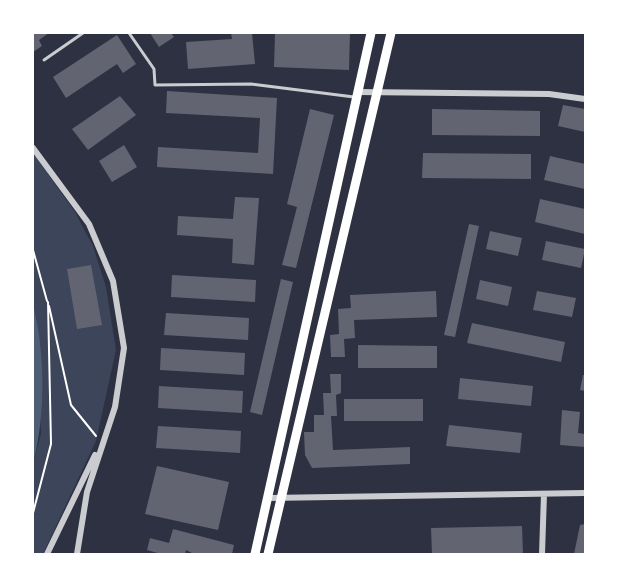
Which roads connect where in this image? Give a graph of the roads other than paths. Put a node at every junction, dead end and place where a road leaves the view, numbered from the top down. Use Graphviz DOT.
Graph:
graph roads {
  1 [pos="83,33"];
  2 [pos="129,33"];
  3 [pos="372,33"];
  4 [pos="391,33"];
  5 [pos="44,60"];
  6 [pos="376,92"];
  7 [pos="357,94"];
  8 [pos="585,99"];
  9 [pos="33,148"];
  10 [pos="102,443"];
  11 [pos="585,493"];
  12 [pos="544,494"];
  13 [pos="269,498"];
  14 [pos="281,498"];
  15 [pos="47,554"];
  16 [pos="77,554"];
  17 [pos="255,554"];
  18 [pos="268,554"];
  19 [pos="542,554"];
  1 -- 5 [label="lane"];
  2 -- 7 [label="lane"];
  3 -- 7 [label="main road"];
  4 -- 6 [label="main road"];
  6 -- 7 [label="street"];
  6 -- 8 [label="street"];
  6 -- 14 [label="main road"];
  7 -- 13 [label="main road"];
  9 -- 10 [label="street"];
  10 -- 15 [label="street"];
  10 -- 16 [label="street"];
  11 -- 12 [label="street"];
  12 -- 14 [label="street"];
  12 -- 19 [label="street"];
  13 -- 14 [label="street"];
  13 -- 17 [label="main road"];
  14 -- 18 [label="main road"];
}
